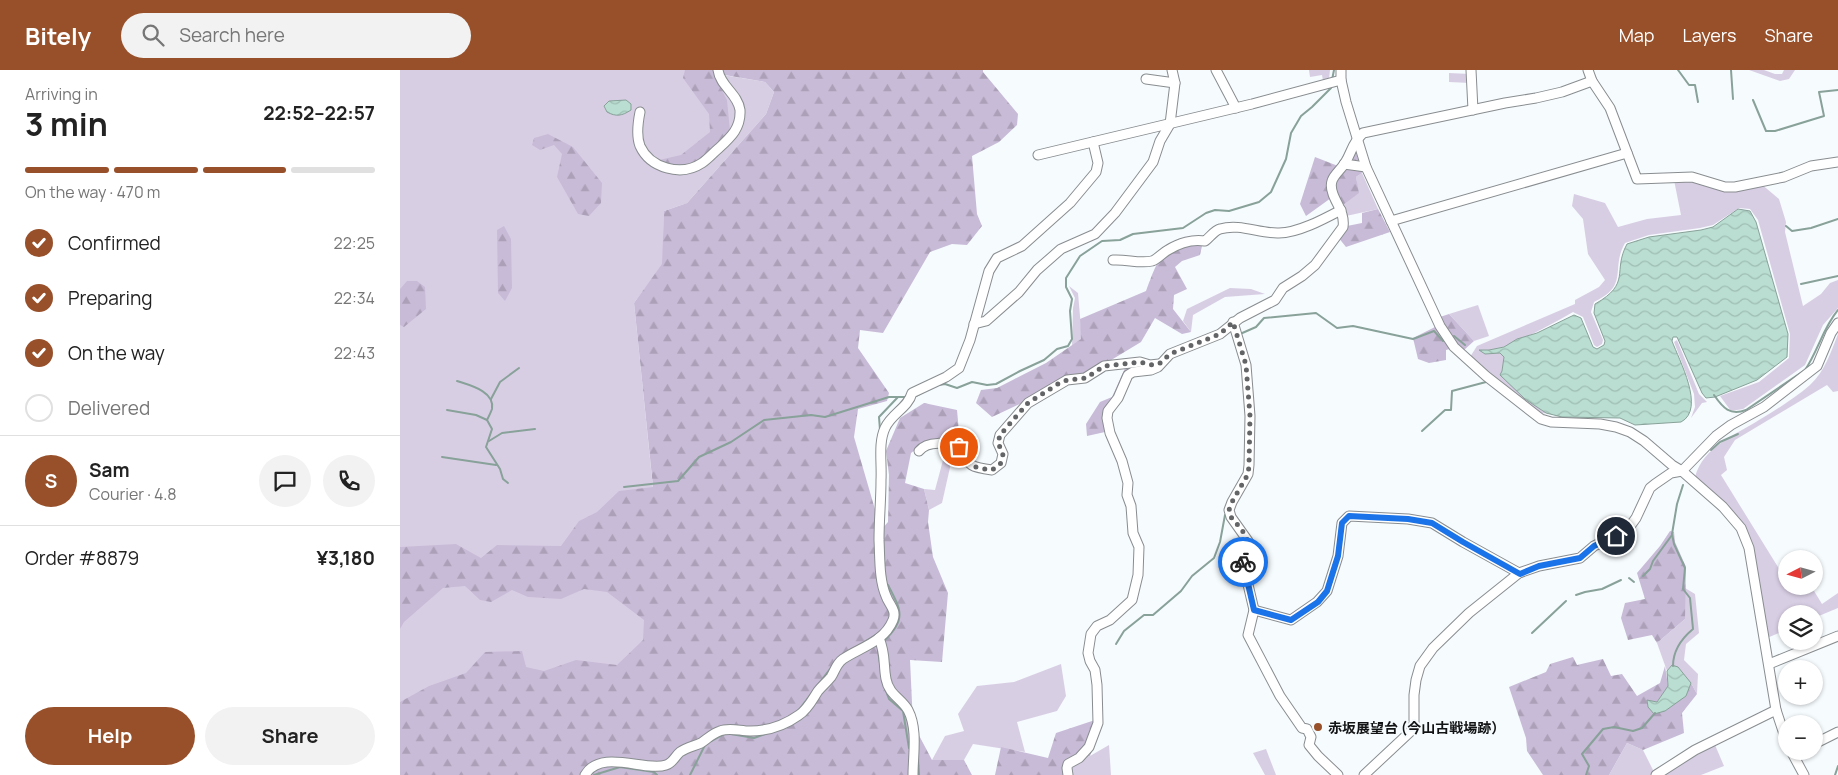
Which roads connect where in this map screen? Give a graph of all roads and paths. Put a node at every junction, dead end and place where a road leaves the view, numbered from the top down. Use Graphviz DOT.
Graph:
graph roads {
  1 [pos="718,70"];
  2 [pos="1172,70"];
  3 [pos="1216,70"];
  4 [pos="1341,70"];
  5 [pos="1471,70"];
  6 [pos="1588,70"];
  7 [pos="1146,79"];
  8 [pos="1338,81"];
  9 [pos="1592,81"];
  10 [pos="1175,83"];
  11 [pos="1236,108"];
  12 [pos="1473,110"];
  13 [pos="640,112"];
  14 [pos="1170,124"];
  15 [pos="1358,138"];
  16 [pos="1093,142"];
  17 [pos="1627,153"];
  18 [pos="1038,155"];
  19 [pos="1838,160"];
  20 [pos="1344,164"];
  21 [pos="1366,167"];
  22 [pos="1341,210"];
  23 [pos="1391,221"];
  24 [pos="1113,260"];
  25 [pos="1233,322"];
  26 [pos="1838,323"];
  27 [pos="974,324"];
  28 [pos="1159,364"];
  29 [pos="919,452"];
  30 [pos="1682,471"];
  31 [pos="1520,574"];
  32 [pos="1254,610"];
  33 [pos="1838,636"];
  34 [pos="882,639"];
  35 [pos="1769,664"];
  36 [pos="1776,710"];
  37 [pos="1778,716"];
  38 [pos="1838,732"];
  39 [pos="1823,740"];
  40 [pos="1798,760"];
  41 [pos="584,775"];
  42 [pos="913,775"];
  43 [pos="1068,775"];
  44 [pos="1338,775"];
  45 [pos="1364,775"];
  46 [pos="1656,775"];
  47 [pos="1804,775"];
  1 -- 13 [label="street"];
  2 -- 10 [label="street"];
  3 -- 11 [label="street"];
  4 -- 8 [label="street"];
  5 -- 12 [label="street"];
  6 -- 9 [label="street"];
  7 -- 10 [label="street"];
  8 -- 11 [label="street"];
  8 -- 15 [label="street"];
  9 -- 12 [label="street"];
  9 -- 17 [label="street"];
  10 -- 14 [label="street"];
  11 -- 14 [label="street"];
  12 -- 15 [label="street"];
  14 -- 16 [label="street"];
  14 -- 27 [label="street"];
  15 -- 20 [label="street"];
  15 -- 21 [label="street"];
  16 -- 18 [label="street"];
  16 -- 27 [label="street"];
  17 -- 19 [label="street"];
  17 -- 23 [label="street"];
  20 -- 21 [label="street"];
  20 -- 22 [label="street"];
  21 -- 23 [label="street"];
  22 -- 24 [label="street"];
  22 -- 25 [label="street"];
  23 -- 30 [label="street"];
  25 -- 28 [label="street"];
  25 -- 32 [label="street"];
  26 -- 30 [label="street"];
  27 -- 34 [label="street"];
  28 -- 29 [label="street"];
  28 -- 43 [label="street"];
  30 -- 31 [label="street"];
  30 -- 35 [label="street"];
  31 -- 32 [label="street"];
  31 -- 45 [label="street"];
  32 -- 44 [label="street"];
  33 -- 35 [label="street"];
  34 -- 41 [label="street"];
  34 -- 42 [label="street"];
  35 -- 36 [label="street"];
  36 -- 37 [label="street"];
  36 -- 46 [label="street"];
  38 -- 39 [label="street"];
  40 -- 47 [label="street"];
}
